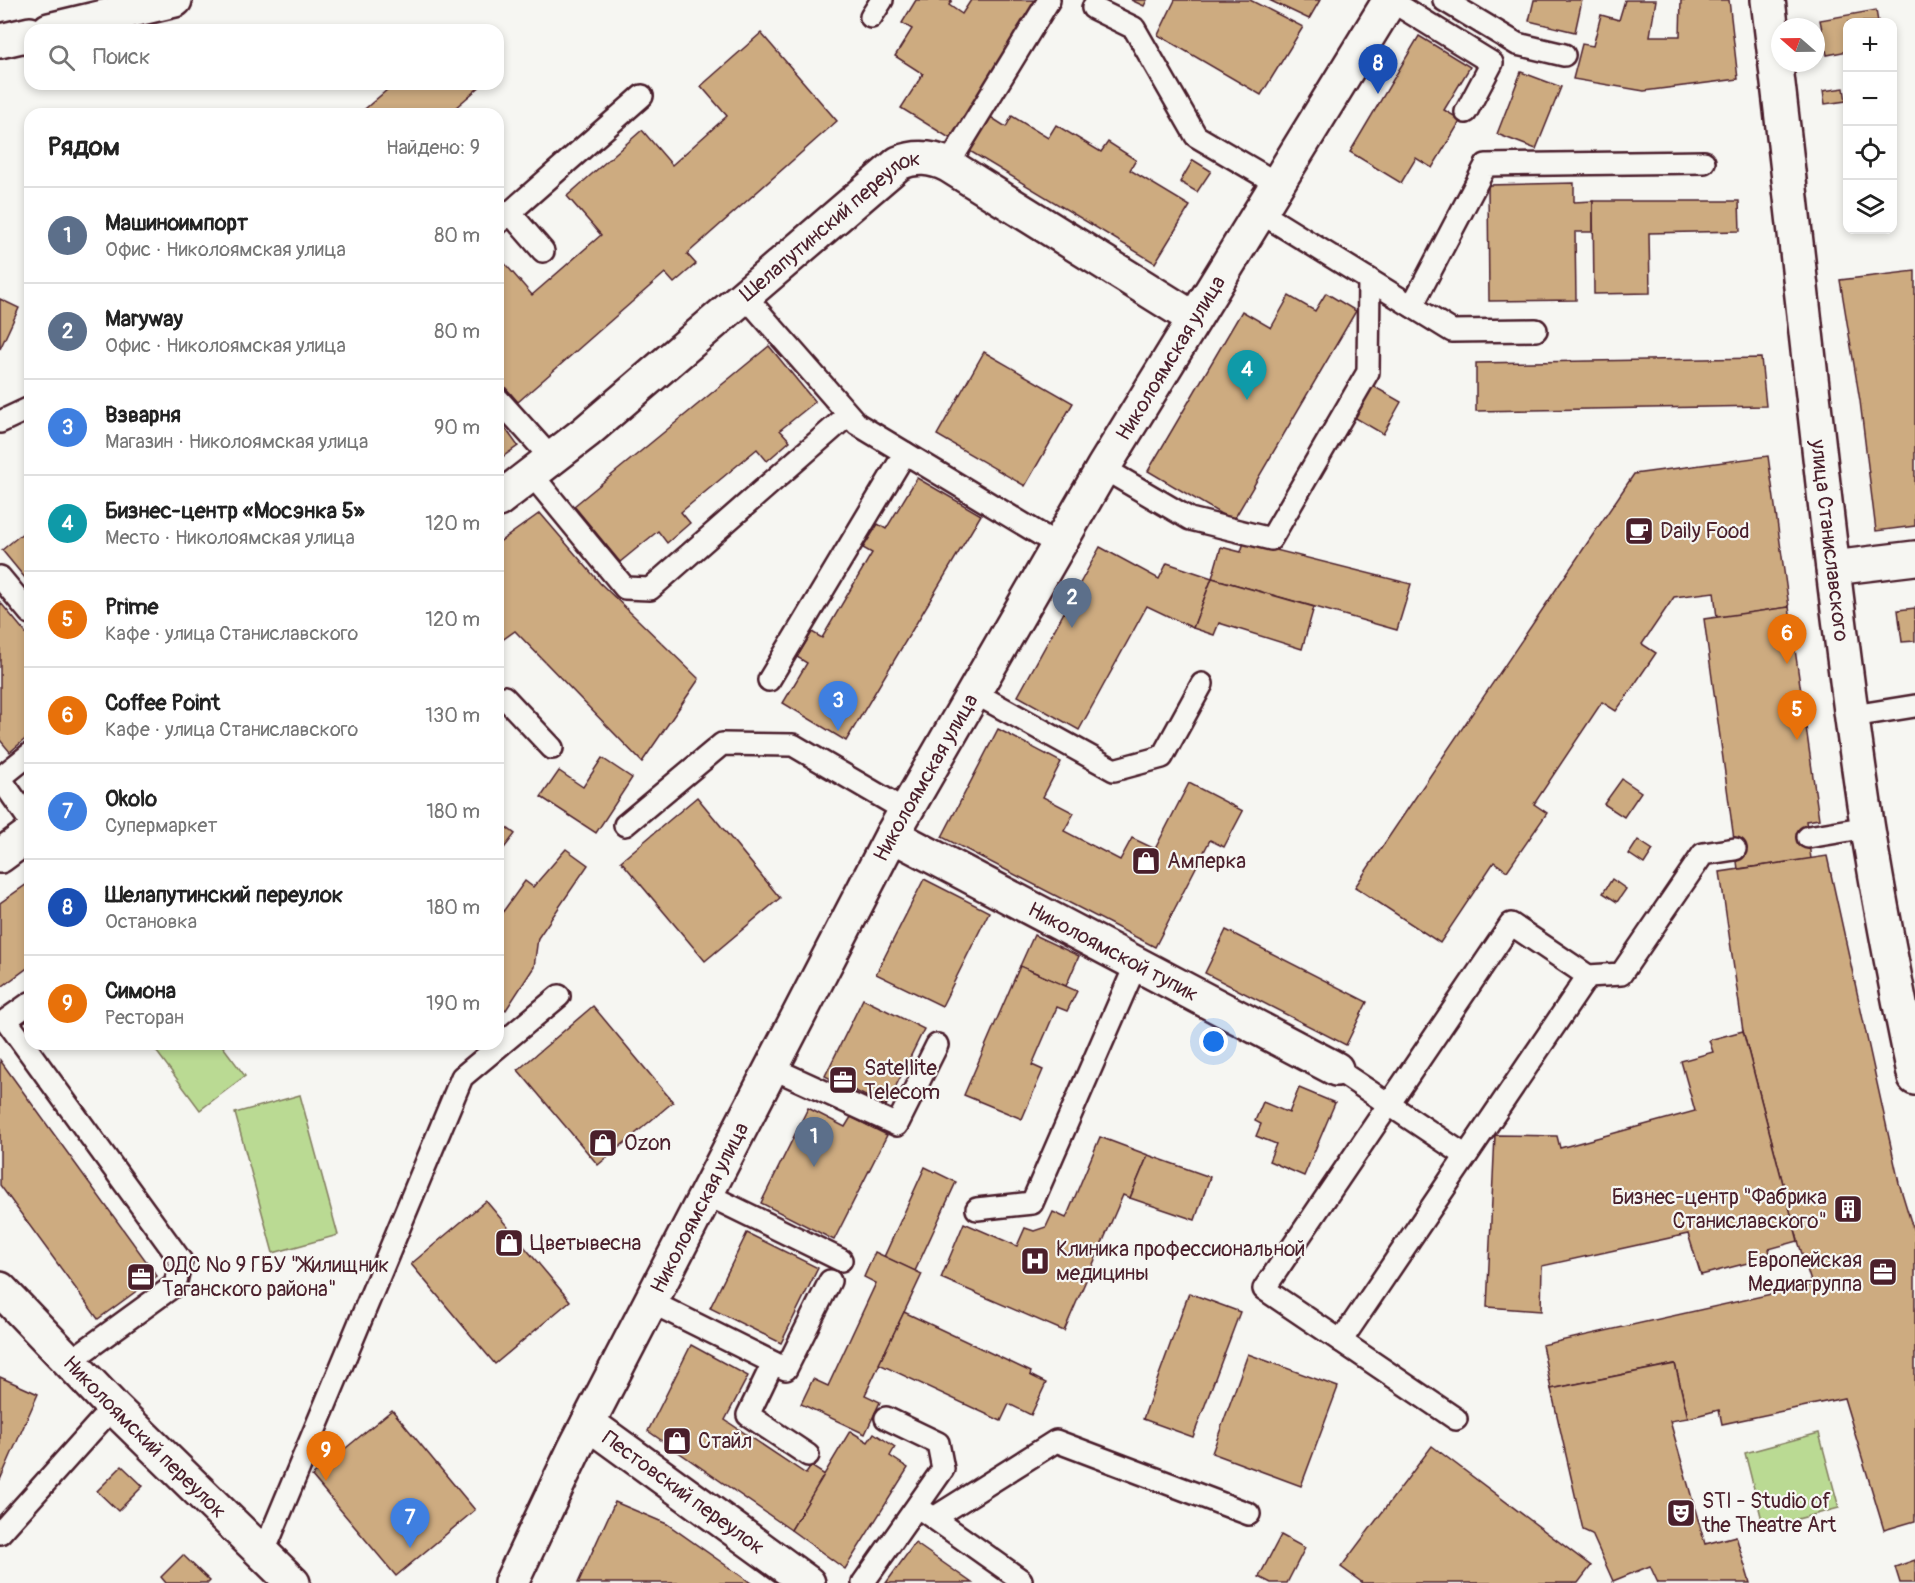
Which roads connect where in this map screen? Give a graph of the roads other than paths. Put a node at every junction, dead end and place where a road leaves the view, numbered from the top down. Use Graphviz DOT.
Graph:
graph roads {
  1 [pos="176,0"];
  2 [pos="1049,0"];
  3 [pos="1390,0"];
  4 [pos="1444,0"];
  5 [pos="1768,0"];
  6 [pos="1093,8"];
  7 [pos="74,24"];
  8 [pos="24,35"];
  9 [pos="0,41"];
  10 [pos="1564,55"];
  11 [pos="642,96"];
  12 [pos="1466,112"];
  13 [pos="1704,162"];
  14 [pos="948,165"];
  15 [pos="1276,183"];
  16 [pos="1258,211"];
  17 [pos="504,218"];
  18 [pos="543,251"];
  19 [pos="1369,279"];
  20 [pos="745,296"];
  21 [pos="1412,306"];
  22 [pos="1193,318"];
  23 [pos="1536,330"];
  24 [pos="504,408"];
  25 [pos="24,411"];
  26 [pos="848,415"];
  27 [pos="0,422"];
  28 [pos="905,453"];
  29 [pos="542,467"];
  30 [pos="1102,468"];
  31 [pos="504,496"];
  32 [pos="1058,545"];
  33 [pos="1915,558"];
  34 [pos="1833,568"];
  35 [pos="0,577"];
  36 [pos="24,606"];
  37 [pos="769,680"];
  38 [pos="1202,684"];
  39 [pos="973,692"];
  40 [pos="504,697"];
  41 [pos="1915,706"];
  42 [pos="1853,716"];
  43 [pos="552,748"];
  44 [pos="24,759"];
  45 [pos="0,778"];
  46 [pos="24,812"];
  47 [pos="899,823"];
  48 [pos="625,825"];
  49 [pos="1868,827"];
  50 [pos="1808,837"];
  51 [pos="24,838"];
  52 [pos="1736,849"];
  53 [pos="0,856"];
  54 [pos="1137,963"];
  55 [pos="1588,976"];
  56 [pos="559,996"];
  57 [pos="24,1007"];
  58 [pos="1911,1036"];
  59 [pos="504,1042"];
  60 [pos="24,1045"];
  61 [pos="937,1045"];
  62 [pos="28,1050"];
  63 [pos="494,1050"];
  64 [pos="770,1067"];
  65 [pos="1336,1069"];
  66 [pos="1915,1078"];
  67 [pos="1389,1104"];
  68 [pos="1466,1156"];
  69 [pos="706,1194"];
  70 [pos="977,1209"];
  71 [pos="841,1260"];
  72 [pos="830,1281"];
  73 [pos="0,1289"];
  74 [pos="651,1302"];
  75 [pos="1341,1341"];
  76 [pos="69,1362"];
  77 [pos="773,1362"];
  78 [pos="113,1407"];
  79 [pos="886,1418"];
  80 [pos="1456,1419"];
  81 [pos="588,1423"];
  82 [pos="808,1455"];
  83 [pos="925,1512"];
  84 [pos="1249,1514"];
  85 [pos="0,1533"];
  86 [pos="263,1554"];
  87 [pos="1021,1580"];
  88 [pos="294,1583"];
  89 [pos="511,1583"];
  90 [pos="808,1583"];
  91 [pos="863,1583"];
  1 -- 7 [label="street"];
  2 -- 14 [label="lane"];
  3 -- 12 [label="lane"];
  3 -- 15 [label="street, Николоямская улица"];
  4 -- 10 [label="lane"];
  5 -- 34 [label="street, улица Станиславского"];
  6 -- 15 [label="lane"];
  8 -- 9 [label="street"];
  11 -- 17 [label="lane"];
  13 -- 21 [label="lane"];
  14 -- 20 [label="street, Шелапутинский переулок"];
  14 -- 22 [label="street, Шелапутинский переулок"];
  15 -- 16 [label="street, Николоямская улица"];
  16 -- 19 [label="lane"];
  16 -- 22 [label="street, Николоямская улица"];
  17 -- 18 [label="lane"];
  19 -- 21 [label="lane"];
  19 -- 30 [label="lane"];
  20 -- 26 [label="lane"];
  20 -- 29 [label="street, Шелапутинский переулок"];
  21 -- 23 [label="lane"];
  22 -- 30 [label="street, Николоямская улица"];
  24 -- 29 [label="lane"];
  25 -- 27 [label="lane"];
  26 -- 28 [label="lane"];
  26 -- 29 [label="lane"];
  28 -- 32 [label="lane"];
  28 -- 37 [label="lane"];
  29 -- 31 [label="street, Шелапутинский переулок"];
  30 -- 32 [label="street, Николоямская улица"];
  32 -- 39 [label="street, Николоямская улица"];
  33 -- 34 [label="street"];
  34 -- 42 [label="street, улица Станиславского"];
  35 -- 36 [label="lane"];
  38 -- 39 [label="lane"];
  39 -- 47 [label="street, Николоямская улица"];
  40 -- 43 [label="lane"];
  41 -- 42 [label="lane"];
  42 -- 49 [label="street, улица Станиславского"];
  44 -- 45 [label="lane"];
  45 -- 46 [label="lane"];
  47 -- 48 [label="lane"];
  47 -- 54 [label="street, Николоямской тупик"];
  47 -- 64 [label="street, Николоямская улица"];
  49 -- 50 [label="lane"];
  49 -- 58 [label="street, улица Станиславского"];
  51 -- 53 [label="street"];
  52 -- 55 [label="lane"];
  54 -- 65 [label="street, Николоямской тупик"];
  54 -- 70 [label="lane"];
  55 -- 67 [label="lane"];
  55 -- 68 [label="lane"];
  56 -- 59 [label="lane"];
  57 -- 60 [label="lane"];
  58 -- 66 [label="street, улица Станиславского"];
  61 -- 64 [label="lane"];
  62 -- 76 [label="lane"];
  63 -- 86 [label="lane"];
  64 -- 69 [label="street, Николоямская улица"];
  65 -- 67 [label="lane"];
  67 -- 68 [label="lane"];
  67 -- 75 [label="lane"];
  68 -- 75 [label="lane"];
  69 -- 71 [label="lane"];
  69 -- 74 [label="street, Николоямская улица"];
  72 -- 77 [label="lane"];
  73 -- 76 [label="street, Николоямский переулок"];
  74 -- 77 [label="lane"];
  74 -- 81 [label="street, Николоямская улица"];
  75 -- 80 [label="lane"];
  76 -- 78 [label="street, Николоямский переулок"];
  77 -- 82 [label="lane"];
  78 -- 85 [label="lane"];
  78 -- 86 [label="street, Николоямский переулок"];
  79 -- 83 [label="lane"];
  81 -- 89 [label="street, Николоямская улица"];
  81 -- 90 [label="street, Пестовский переулок"];
  83 -- 84 [label="lane"];
  83 -- 87 [label="lane"];
  83 -- 91 [label="lane"];
  86 -- 88 [label="street, Николоямский переулок"];
}
